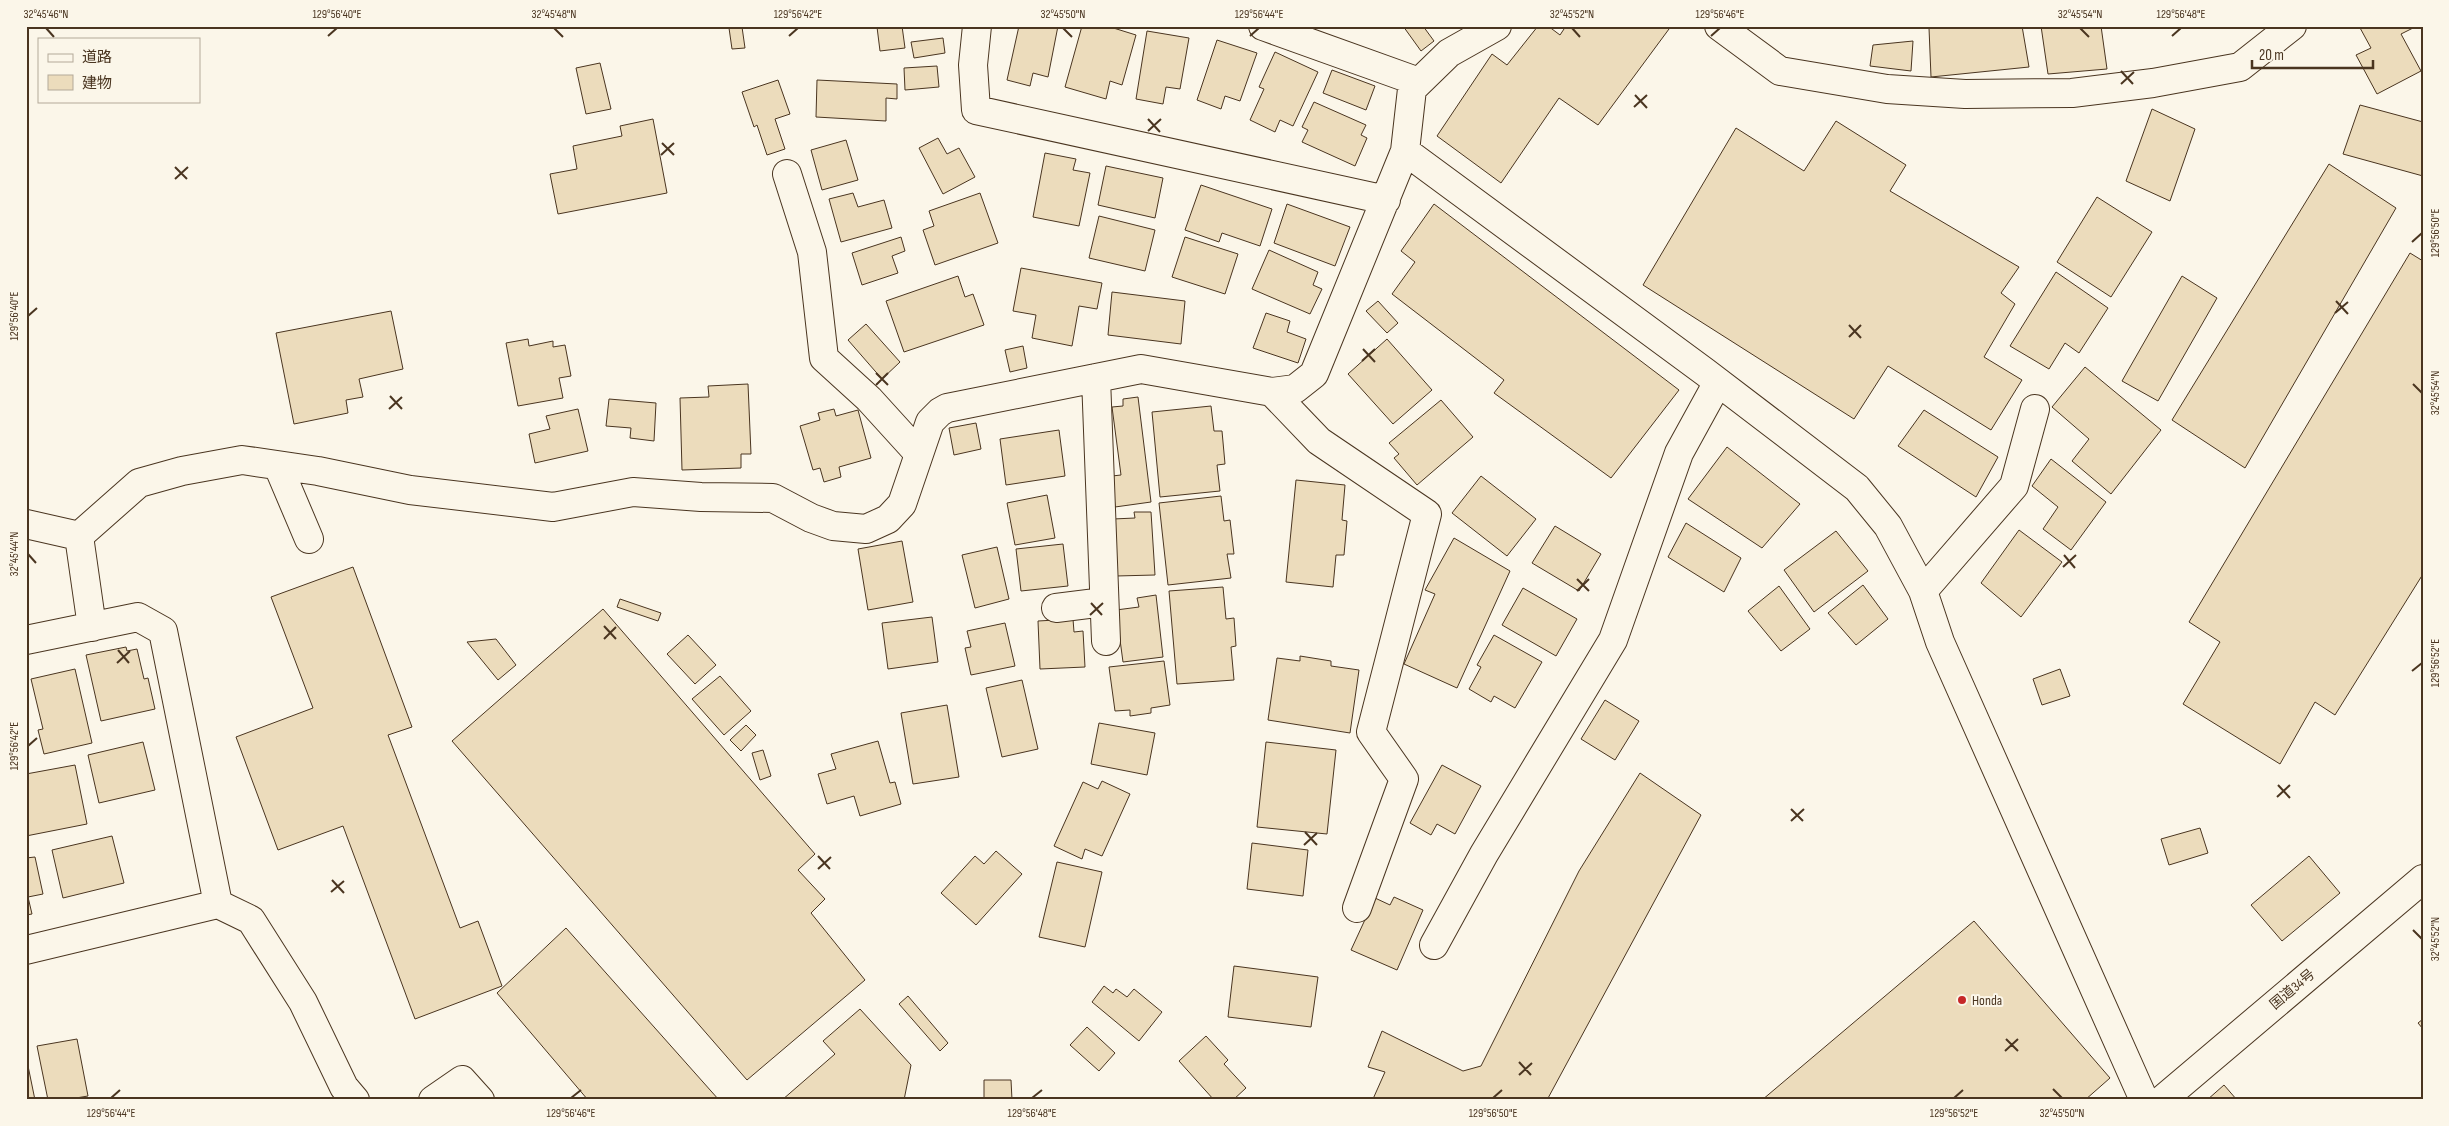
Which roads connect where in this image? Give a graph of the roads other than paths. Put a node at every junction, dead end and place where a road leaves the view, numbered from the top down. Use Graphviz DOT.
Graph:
graph roads {
  1 [pos="978,26"];
  2 [pos="1263,26"];
  3 [pos="1496,26"];
  4 [pos="1720,26"];
  5 [pos="2292,26"];
  6 [pos="1419,82"];
  7 [pos="1405,151"];
  8 [pos="787,174"];
  9 [pos="1386,200"];
  10 [pos="1096,378"];
  11 [pos="1718,382"];
  12 [pos="1272,392"];
  13 [pos="2035,409"];
  14 [pos="919,454"];
  15 [pos="278,466"];
  16 [pos="26,524"];
  17 [pos="79,536"];
  18 [pos="309,539"];
  19 [pos="1923,591"];
  20 [pos="1104,602"];
  21 [pos="1056,608"];
  22 [pos="92,627"];
  23 [pos="26,640"];
  24 [pos="1106,641"];
  25 [pos="2423,879"];
  26 [pos="218,904"];
  27 [pos="1357,908"];
  28 [pos="1434,945"];
  29 [pos="26,950"];
  30 [pos="355,1100"];
  31 [pos="433,1100"];
  32 [pos="480,1100"];
  33 [pos="2144,1100"];
  34 [pos="2162,1100"];
  1 -- 9 [label="main road"];
  2 -- 6 [label="main road"];
  3 -- 6 [label="main road"];
  4 -- 5 [label="main road"];
  6 -- 7 [label="main road"];
  7 -- 9 [label="main road"];
  7 -- 11 [label="main road"];
  8 -- 14 [label="main road"];
  9 -- 12 [label="main road"];
  10 -- 12 [label="main road"];
  10 -- 14 [label="main road"];
  10 -- 20 [label="main road"];
  11 -- 19 [label="main road"];
  11 -- 28 [label="main road"];
  12 -- 27 [label="main road"];
  13 -- 19 [label="main road"];
  14 -- 15 [label="main road"];
  15 -- 17 [label="main road"];
  15 -- 18 [label="main road"];
  16 -- 17 [label="main road"];
  17 -- 22 [label="main road"];
  19 -- 33 [label="main road"];
  20 -- 21 [label="main road"];
  20 -- 24 [label="main road"];
  22 -- 23 [label="main road"];
  22 -- 26 [label="main road"];
  25 -- 34 [label="main road, 国道34号"];
  26 -- 29 [label="main road"];
  26 -- 30 [label="main road"];
  31 -- 32 [label="main road"];
}
